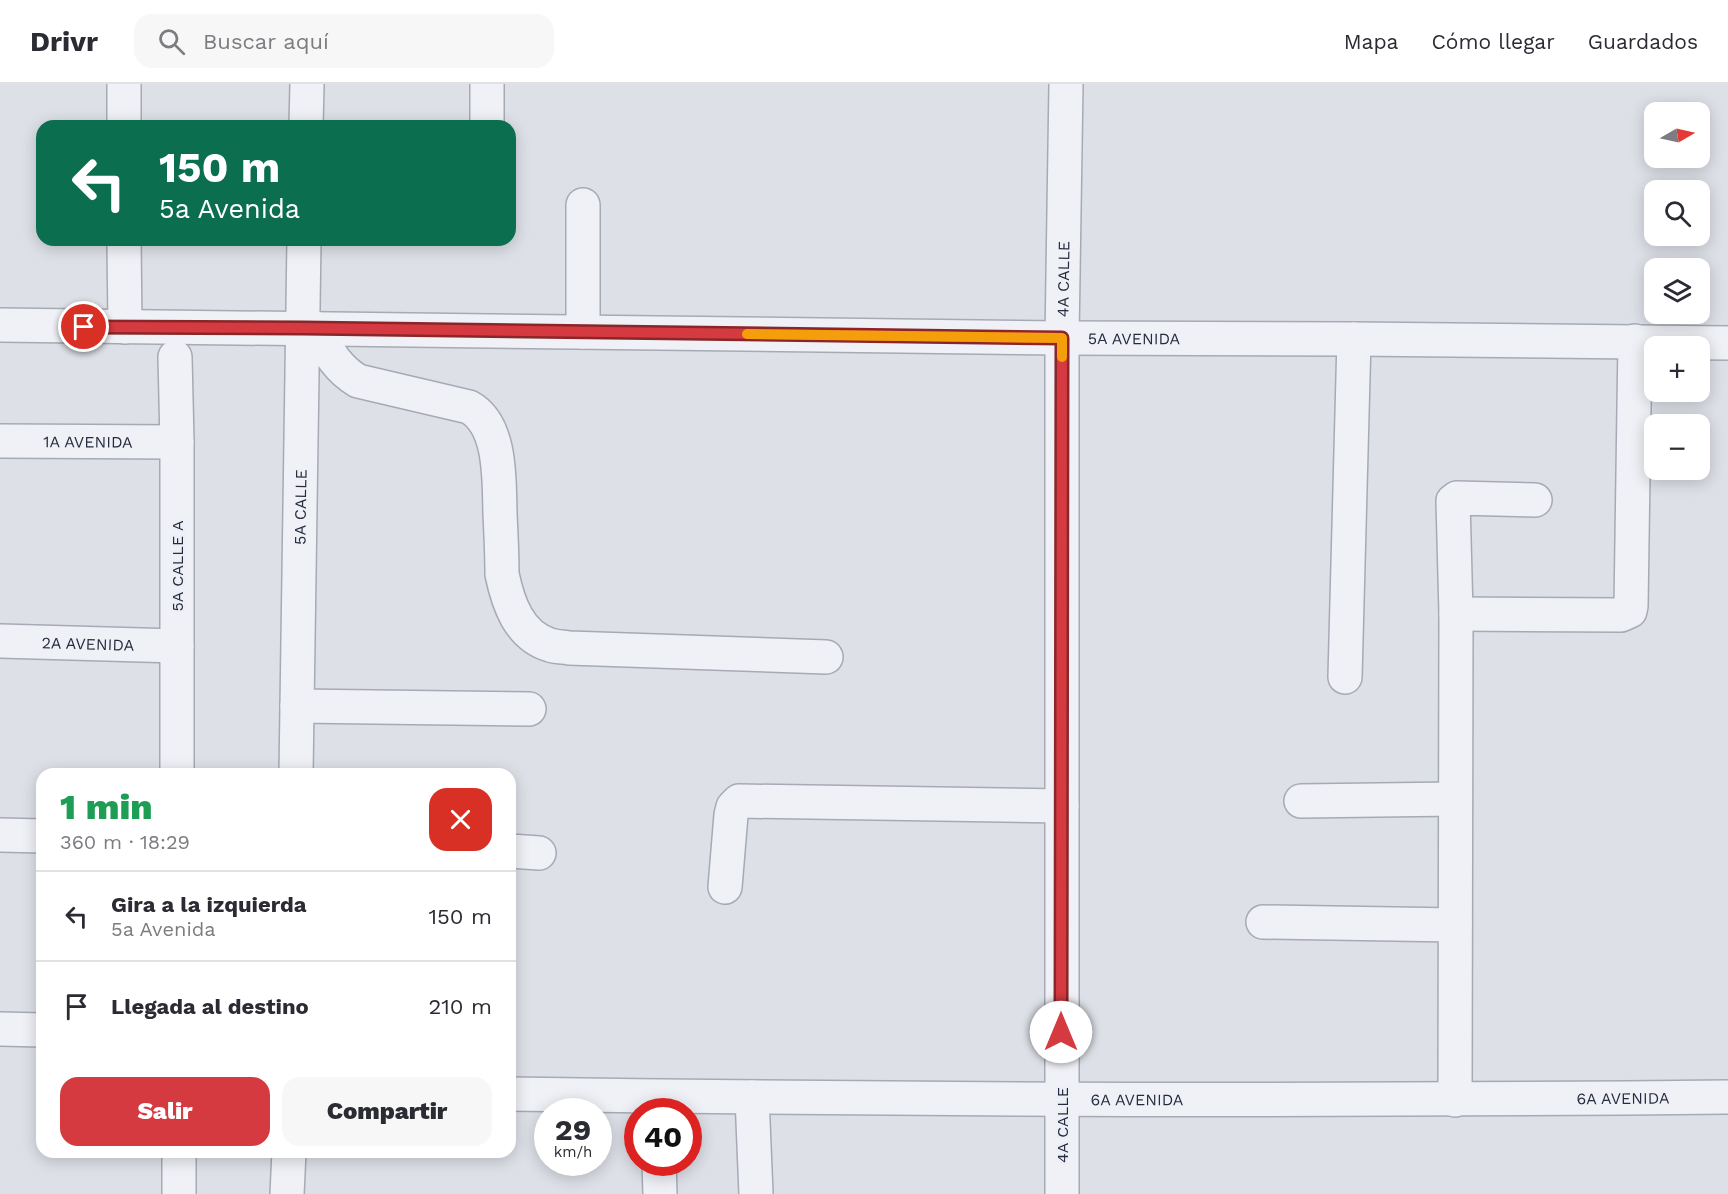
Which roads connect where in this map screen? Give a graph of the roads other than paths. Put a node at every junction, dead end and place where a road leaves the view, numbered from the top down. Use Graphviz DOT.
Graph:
graph roads {
  1 [pos="124,84"];
  2 [pos="307,84"];
  3 [pos="488,84"];
  4 [pos="1066,84"];
  5 [pos="124,120"];
  6 [pos="306,120"];
  7 [pos="487,120"];
  8 [pos="583,206"];
  9 [pos="124,246"];
  10 [pos="304,246"];
  11 [pos="0,325"];
  12 [pos="125,327"];
  13 [pos="309,328"];
  14 [pos="584,332"];
  15 [pos="1062,338"];
  16 [pos="1354,339"];
  17 [pos="1635,341"];
  18 [pos="1728,343"];
  19 [pos="175,357"];
  20 [pos="0,441"];
  21 [pos="177,442"];
  22 [pos="1534,500"];
  23 [pos="1456,614"];
  24 [pos="0,642"];
  25 [pos="177,645"];
  26 [pos="826,657"];
  27 [pos="1345,677"];
  28 [pos="297,706"];
  29 [pos="529,709"];
  30 [pos="177,768"];
  31 [pos="296,768"];
  32 [pos="1455,799"];
  33 [pos="1301,801"];
  34 [pos="1062,806"];
  35 [pos="0,835"];
  36 [pos="36,836"];
  37 [pos="726,887"];
  38 [pos="1263,922"];
  39 [pos="1455,925"];
  40 [pos="0,1029"];
  41 [pos="36,1030"];
  42 [pos="516,1094"];
  43 [pos="752,1097"];
  44 [pos="1728,1097"];
  45 [pos="1061,1100"];
  46 [pos="1455,1100"];
  47 [pos="702,1101"];
  48 [pos="624,1102"];
  49 [pos="179,1158"];
  50 [pos="289,1158"];
  51 [pos="660,1176"];
  52 [pos="179,1194"];
  53 [pos="287,1194"];
  54 [pos="660,1194"];
  55 [pos="756,1194"];
  56 [pos="1062,1194"];
  1 -- 5 [label="street"];
  2 -- 6 [label="street"];
  3 -- 7 [label="street"];
  4 -- 15 [label="street, 4A CALLE"];
  8 -- 14 [label="street"];
  9 -- 12 [label="street"];
  10 -- 13 [label="street, 5A CALLE"];
  11 -- 12 [label="street, 5A AVENIDA"];
  12 -- 13 [label="street, 5A AVENIDA"];
  13 -- 14 [label="street, 5A AVENIDA"];
  13 -- 26 [label="street"];
  13 -- 28 [label="street, 5A CALLE"];
  14 -- 15 [label="street, 5A AVENIDA"];
  15 -- 16 [label="street, 5A AVENIDA"];
  15 -- 34 [label="street, 4A CALLE"];
  16 -- 17 [label="street, 5A AVENIDA"];
  16 -- 27 [label="street"];
  17 -- 18 [label="street, 5A AVENIDA"];
  17 -- 23 [label="street"];
  19 -- 21 [label="street, 5A CALLE A"];
  20 -- 21 [label="street, 1A AVENIDA"];
  21 -- 25 [label="street, 5A CALLE A"];
  22 -- 23 [label="street"];
  23 -- 32 [label="street"];
  24 -- 25 [label="street, 2A AVENIDA"];
  25 -- 30 [label="street, 5A CALLE A"];
  28 -- 29 [label="street"];
  28 -- 31 [label="street, 5A CALLE"];
  32 -- 33 [label="street"];
  32 -- 39 [label="street"];
  34 -- 37 [label="street"];
  34 -- 45 [label="street, 4A CALLE"];
  35 -- 36 [label="street"];
  38 -- 39 [label="street"];
  39 -- 46 [label="street"];
  40 -- 41 [label="street"];
  42 -- 48 [label="street, 6A AVENIDA"];
  43 -- 45 [label="street, 6A AVENIDA"];
  43 -- 47 [label="street, 6A AVENIDA"];
  43 -- 55 [label="street"];
  44 -- 46 [label="street, 6A AVENIDA"];
  45 -- 46 [label="street, 6A AVENIDA"];
  45 -- 56 [label="street, 4A CALLE"];
  49 -- 52 [label="street"];
  50 -- 53 [label="street"];
  51 -- 54 [label="street"];
}
